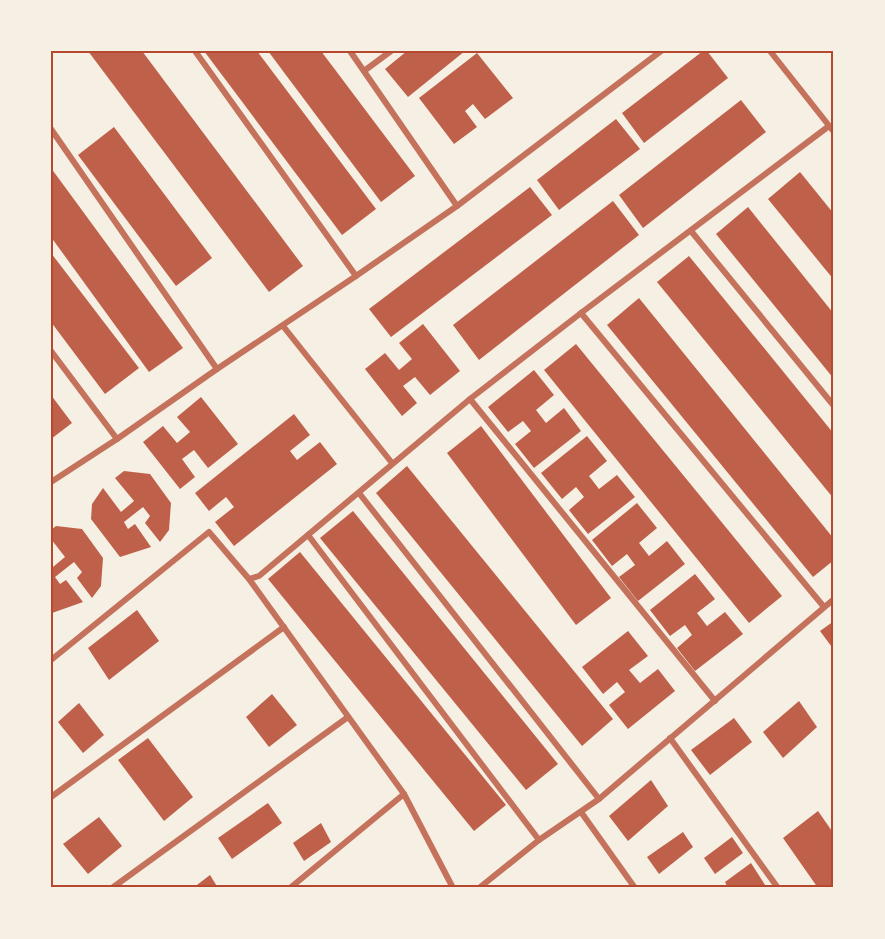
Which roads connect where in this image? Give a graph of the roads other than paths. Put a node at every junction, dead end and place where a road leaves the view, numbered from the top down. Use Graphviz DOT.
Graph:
graph roads {
  1 [pos="195,51"];
  2 [pos="350,51"];
  3 [pos="391,51"];
  4 [pos="662,51"];
  5 [pos="770,51"];
  6 [pos="364,71"];
  7 [pos="829,126"];
  8 [pos="51,129"];
  9 [pos="834,132"];
  10 [pos="457,206"];
  11 [pos="691,231"];
  12 [pos="356,276"];
  13 [pos="581,313"];
  14 [pos="283,326"];
  15 [pos="51,351"];
  16 [pos="217,369"];
  17 [pos="470,399"];
  18 [pos="834,406"];
  19 [pos="117,439"];
  20 [pos="392,463"];
  21 [pos="51,482"];
  22 [pos="359,493"];
  23 [pos="308,535"];
  24 [pos="249,579"];
  25 [pos="834,599"];
  26 [pos="824,607"];
  27 [pos="284,627"];
  28 [pos="51,660"];
  29 [pos="715,701"];
  30 [pos="348,717"];
  31 [pos="670,738"];
  32 [pos="404,794"];
  33 [pos="51,797"];
  34 [pos="599,799"];
  35 [pos="580,812"];
  36 [pos="539,840"];
  37 [pos="112,888"];
  38 [pos="290,888"];
  39 [pos="453,888"];
  40 [pos="479,888"];
  41 [pos="635,888"];
  42 [pos="778,888"];
  1 -- 12 [label="street"];
  2 -- 6 [label="street"];
  3 -- 6 [label="street"];
  4 -- 10 [label="street"];
  5 -- 7 [label="street"];
  6 -- 10 [label="street"];
  7 -- 9 [label="street"];
  7 -- 11 [label="street"];
  8 -- 16 [label="street"];
  10 -- 12 [label="street"];
  11 -- 13 [label="street"];
  11 -- 18 [label="street"];
  12 -- 14 [label="street"];
  13 -- 17 [label="street"];
  13 -- 26 [label="street"];
  14 -- 16 [label="street"];
  14 -- 20 [label="street"];
  15 -- 19 [label="street"];
  16 -- 19 [label="street"];
  17 -- 20 [label="street"];
  17 -- 29 [label="street"];
  19 -- 21 [label="street"];
  20 -- 22 [label="street"];
  22 -- 23 [label="street"];
  22 -- 34 [label="street"];
  23 -- 24 [label="street"];
  23 -- 36 [label="street"];
  24 -- 27 [label="street"];
  24 -- 28 [label="street"];
  25 -- 26 [label="street"];
  26 -- 29 [label="street"];
  27 -- 30 [label="street"];
  27 -- 33 [label="street"];
  29 -- 31 [label="street"];
  30 -- 32 [label="street"];
  30 -- 37 [label="street"];
  31 -- 34 [label="street"];
  31 -- 42 [label="street"];
  32 -- 38 [label="street"];
  32 -- 39 [label="street"];
  34 -- 35 [label="street"];
  35 -- 36 [label="street"];
  35 -- 41 [label="street"];
  36 -- 40 [label="street"];
}
